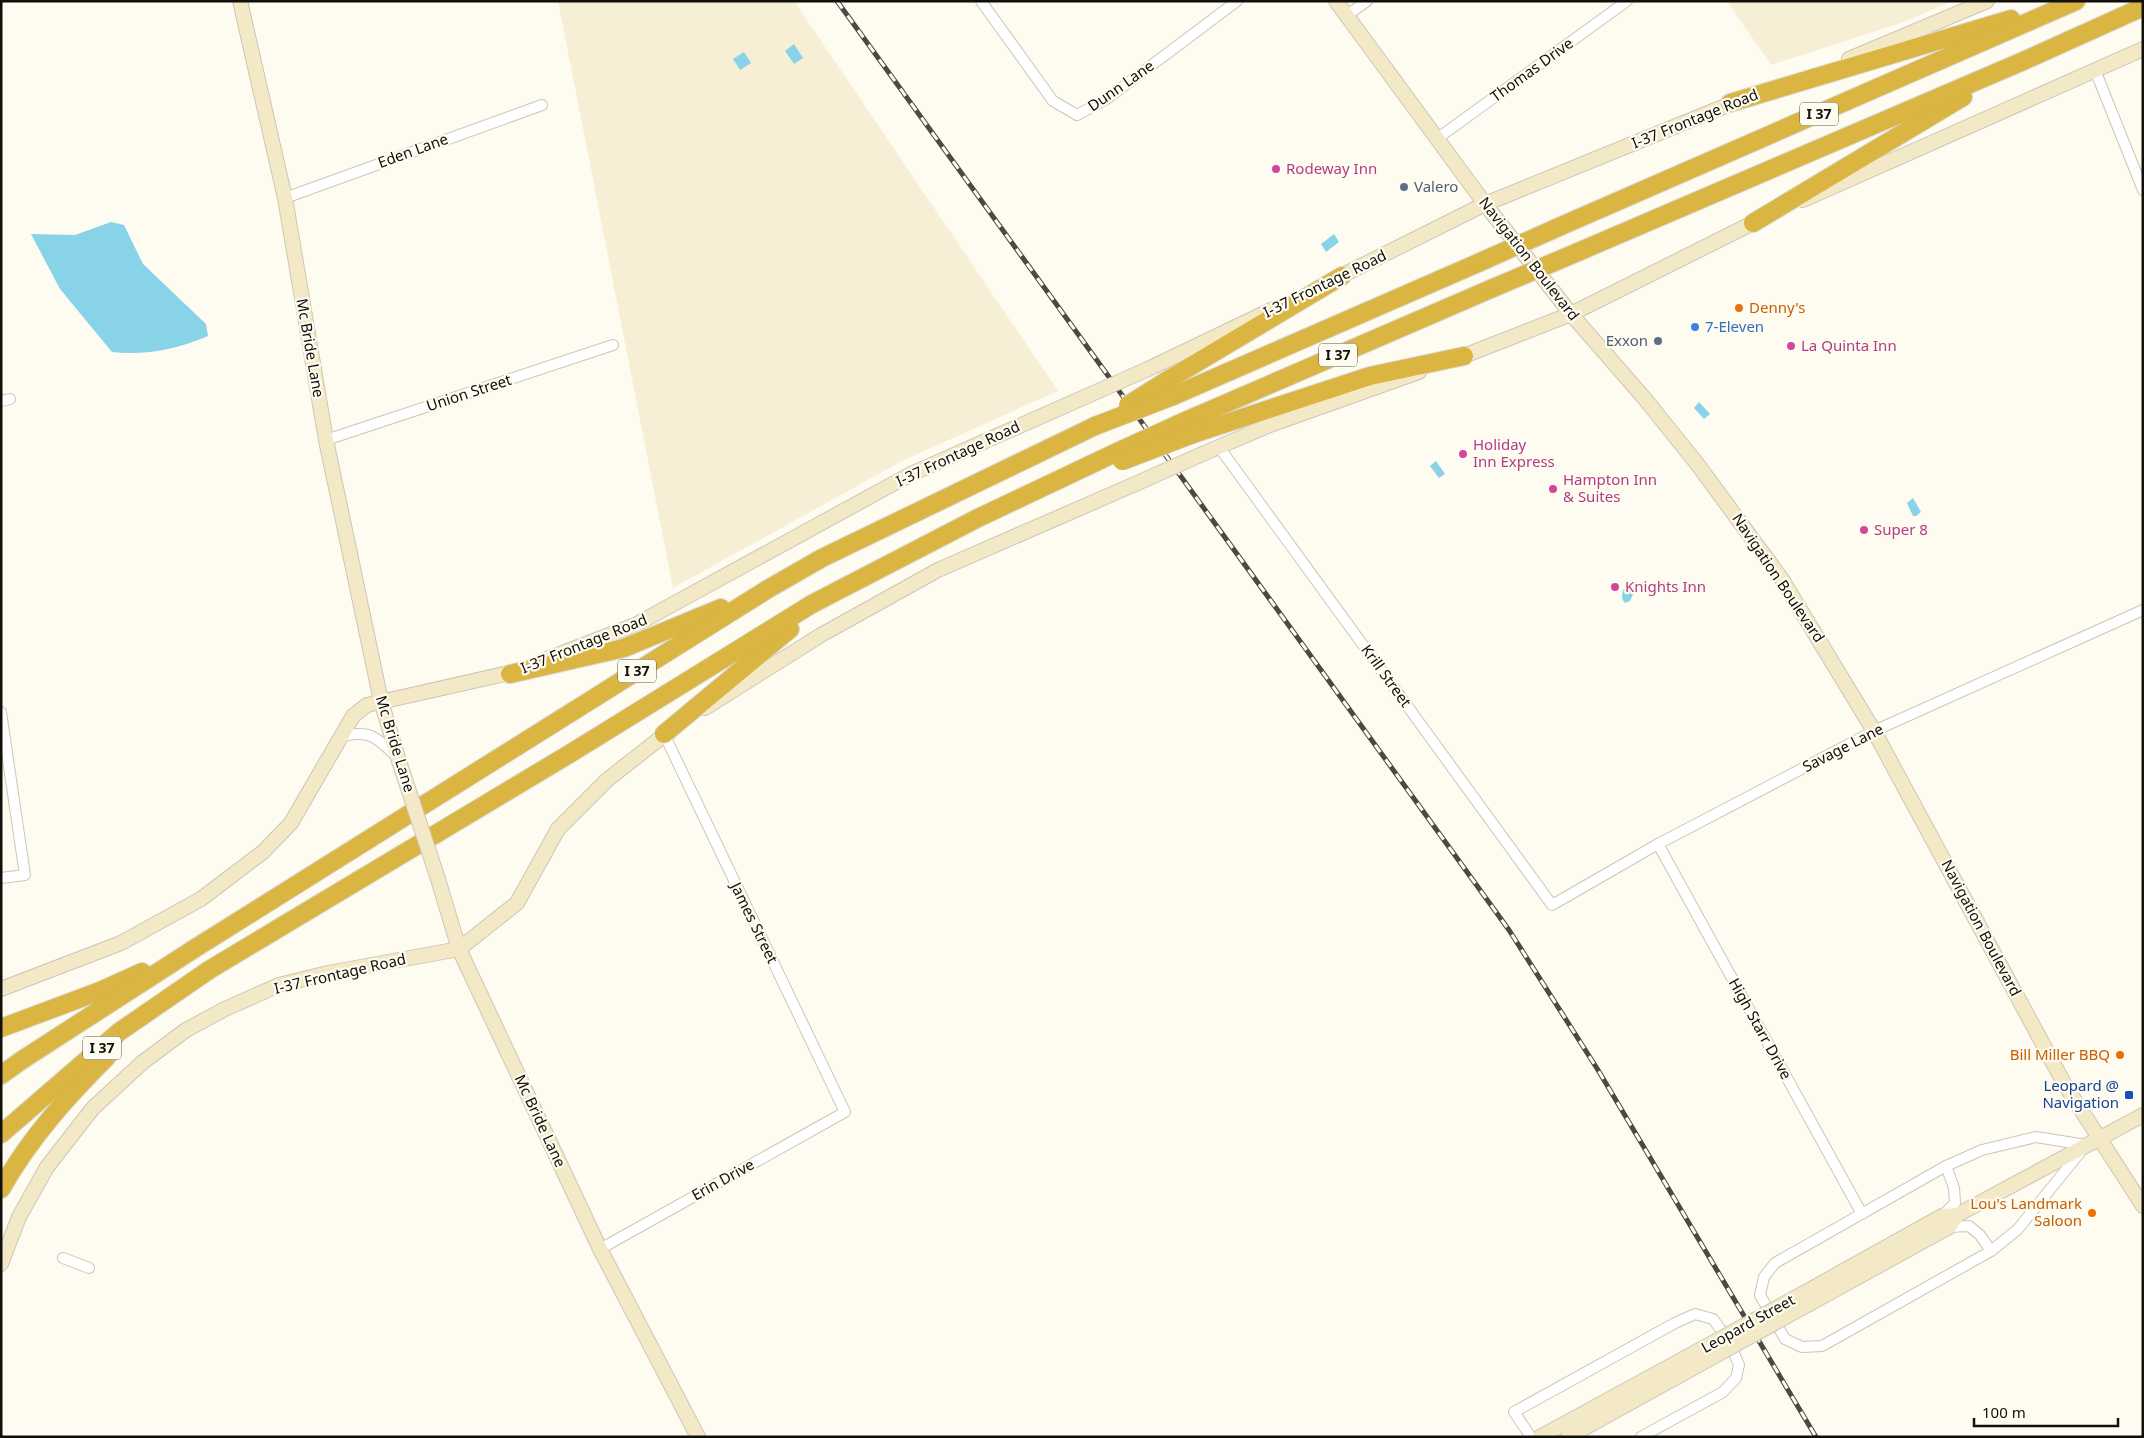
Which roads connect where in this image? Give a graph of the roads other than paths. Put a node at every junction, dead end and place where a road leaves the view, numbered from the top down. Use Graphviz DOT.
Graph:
graph roads {
  1 [pos="240,1"];
  2 [pos="982,1"];
  3 [pos="1236,1"];
  4 [pos="1336,1"];
  5 [pos="1367,1"];
  6 [pos="1627,1"];
  7 [pos="1987,1"];
  8 [pos="2072,1"];
  9 [pos="2076,1"];
  10 [pos="2143,7"];
  11 [pos="1346,16"];
  12 [pos="2143,49"];
  13 [pos="2022,62"];
  14 [pos="2095,70"];
  15 [pos="1730,103"];
  16 [pos="542,104"];
  17 [pos="1438,138"];
  18 [pos="2143,190"];
  19 [pos="284,198"];
  20 [pos="1485,204"];
  21 [pos="1753,223"];
  22 [pos="1342,276"];
  23 [pos="1571,314"];
  24 [pos="613,345"];
  25 [pos="1464,356"];
  26 [pos="1170,389"];
  27 [pos="1188,428"];
  28 [pos="326,440"];
  29 [pos="1219,447"];
  30 [pos="925,545"];
  31 [pos="768,589"];
  32 [pos="2143,610"];
  33 [pos="510,674"];
  34 [pos="382,701"];
  35 [pos="1,712"];
  36 [pos="1874,731"];
  37 [pos="664,734"];
  38 [pos="341,736"];
  39 [pos="398,758"];
  40 [pos="1658,844"];
  41 [pos="1,878"];
  42 [pos="1552,905"];
  43 [pos="197,947"];
  44 [pos="459,949"];
  45 [pos="209,970"];
  46 [pos="1,989"];
  47 [pos="1,1028"];
  48 [pos="1,1076"];
  49 [pos="845,1112"];
  50 [pos="2143,1115"];
  51 [pos="1,1134"];
  52 [pos="2100,1138"];
  53 [pos="2086,1145"];
  54 [pos="1946,1166"];
  55 [pos="1,1188"];
  56 [pos="2143,1206"];
  57 [pos="1862,1214"];
  58 [pos="1945,1221"];
  59 [pos="600,1249"];
  60 [pos="1991,1251"];
  61 [pos="63,1258"];
  62 [pos="1,1264"];
  63 [pos="89,1268"];
  64 [pos="1699,1358"];
  65 [pos="698,1437"];
  66 [pos="1531,1437"];
  67 [pos="1540,1437"];
  68 [pos="1568,1437"];
  69 [pos="1641,1437"];
  1 -- 19 [label="main road, Mc Bride Lane"];
  2 -- 3 [label="street, Dunn Lane"];
  4 -- 11 [label="main road, Navigation Boulevard"];
  5 -- 11 [label="street"];
  6 -- 17 [label="street, Thomas Drive"];
  7 -- 15 [label="main road, I-37 Frontage Road"];
  8 -- 15 [label="highway"];
  9 -- 26 [label="highway, I 37, bridge"];
  10 -- 13 [label="highway, I 37"];
  11 -- 17 [label="main road, Navigation Boulevard"];
  12 -- 14 [label="main road, I-37 Frontage Road"];
  13 -- 21 [label="highway"];
  13 -- 27 [label="highway, I 37, bridge"];
  14 -- 18 [label="street"];
  14 -- 21 [label="main road, I-37 Frontage Road"];
  15 -- 20 [label="main road, I-37 Frontage Road"];
  16 -- 19 [label="street, Eden Lane"];
  17 -- 20 [label="main road, Navigation Boulevard"];
  19 -- 28 [label="main road, Mc Bride Lane"];
  20 -- 22 [label="main road, I-37 Frontage Road"];
  20 -- 23 [label="main road, Navigation Boulevard"];
  21 -- 23 [label="main road, I-37 Frontage Road"];
  22 -- 26 [label="highway"];
  22 -- 33 [label="main road, I-37 Frontage Road, bridge"];
  23 -- 25 [label="main road, I-37 Frontage Road"];
  23 -- 36 [label="main road, Navigation Boulevard"];
  24 -- 28 [label="street, Union Street"];
  25 -- 27 [label="highway"];
  25 -- 29 [label="main road, I-37 Frontage Road"];
  26 -- 31 [label="highway, I 37, bridge"];
  27 -- 30 [label="highway, I 37, bridge"];
  28 -- 34 [label="main road, Mc Bride Lane"];
  29 -- 37 [label="main road, I-37 Frontage Road, bridge"];
  29 -- 42 [label="street, Krill Street"];
  30 -- 37 [label="highway"];
  30 -- 45 [label="highway, I 37"];
  31 -- 33 [label="highway"];
  31 -- 43 [label="highway, I 37"];
  32 -- 36 [label="street, Savage Lane"];
  33 -- 34 [label="main road, I-37 Frontage Road"];
  34 -- 38 [label="main road, I-37 Frontage Road"];
  34 -- 39 [label="main road, Mc Bride Lane"];
  35 -- 41 [label="street"];
  36 -- 40 [label="street, Savage Lane"];
  36 -- 52 [label="main road, Navigation Boulevard"];
  37 -- 44 [label="main road, I-37 Frontage Road"];
  37 -- 49 [label="street, James Street"];
  38 -- 39 [label="street"];
  38 -- 46 [label="main road, I-37 Frontage Road"];
  39 -- 44 [label="main road, Mc Bride Lane, bridge"];
  40 -- 42 [label="street, Savage Lane"];
  40 -- 57 [label="street, High Starr Drive"];
  43 -- 47 [label="highway, I 37"];
  43 -- 48 [label="highway"];
  44 -- 59 [label="main road, Mc Bride Lane"];
  44 -- 62 [label="main road, I-37 Frontage Road"];
  45 -- 51 [label="highway, I 37"];
  45 -- 55 [label="highway"];
  49 -- 59 [label="street, Erin Drive"];
  50 -- 52 [label="main road, Leopard Street"];
  52 -- 53 [label="main road, Leopard Street"];
  52 -- 56 [label="main road, Navigation Boulevard"];
  53 -- 54 [label="street"];
  53 -- 58 [label="main road, Leopard Street"];
  53 -- 60 [label="street"];
  54 -- 57 [label="street"];
  54 -- 58 [label="street"];
  57 -- 60 [label="street"];
  58 -- 60 [label="street"];
  58 -- 64 [label="main road, Leopard Street, bridge"];
  59 -- 65 [label="main road, Mc Bride Lane"];
  61 -- 63 [label="street"];
  64 -- 67 [label="main road, Leopard Street"];
  64 -- 68 [label="main road, Leopard Street"];
  66 -- 69 [label="street"];
}
